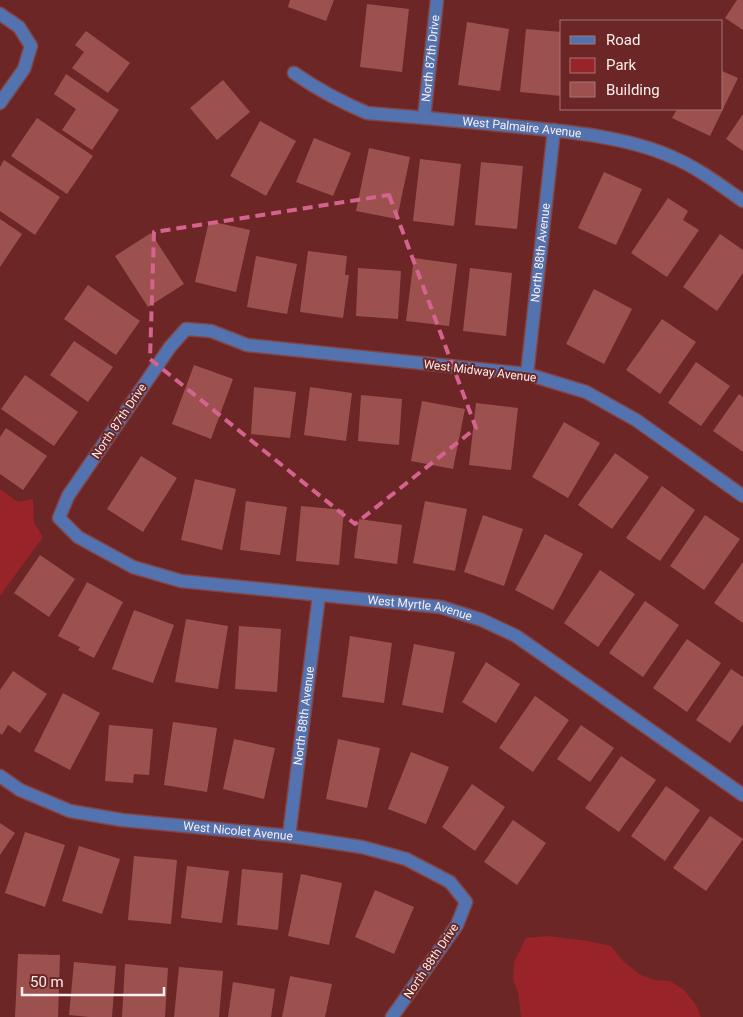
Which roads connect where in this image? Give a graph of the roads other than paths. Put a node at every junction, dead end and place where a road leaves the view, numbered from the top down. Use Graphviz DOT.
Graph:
graph roads {
  1 [pos="437,0"];
  2 [pos="0,14"];
  3 [pos="294,73"];
  4 [pos="0,103"];
  5 [pos="424,118"];
  6 [pos="554,130"];
  7 [pos="743,201"];
  8 [pos="186,329"];
  9 [pos="527,374"];
  10 [pos="743,496"];
  11 [pos="59,518"];
  12 [pos="319,595"];
  13 [pos="0,776"];
  14 [pos="743,795"];
  15 [pos="289,836"];
  16 [pos="466,902"];
  17 [pos="392,1017"];
  1 -- 5 [label="street, North 87th Drive"];
  2 -- 4 [label="street"];
  3 -- 5 [label="street, West Palmaire Avenue"];
  5 -- 6 [label="street, West Palmaire Avenue"];
  6 -- 7 [label="street, West Palmaire Avenue"];
  6 -- 9 [label="street, North 88th Avenue"];
  8 -- 9 [label="street, West Midway Avenue"];
  8 -- 11 [label="street, North 87th Drive"];
  9 -- 10 [label="street, West Midway Avenue"];
  11 -- 12 [label="street, West Myrtle Avenue"];
  12 -- 14 [label="street, West Myrtle Avenue"];
  12 -- 15 [label="street, North 88th Avenue"];
  13 -- 15 [label="street, West Nicolet Avenue"];
  15 -- 16 [label="street, West Nicolet Avenue"];
  16 -- 17 [label="street, North 88th Drive"];
}
